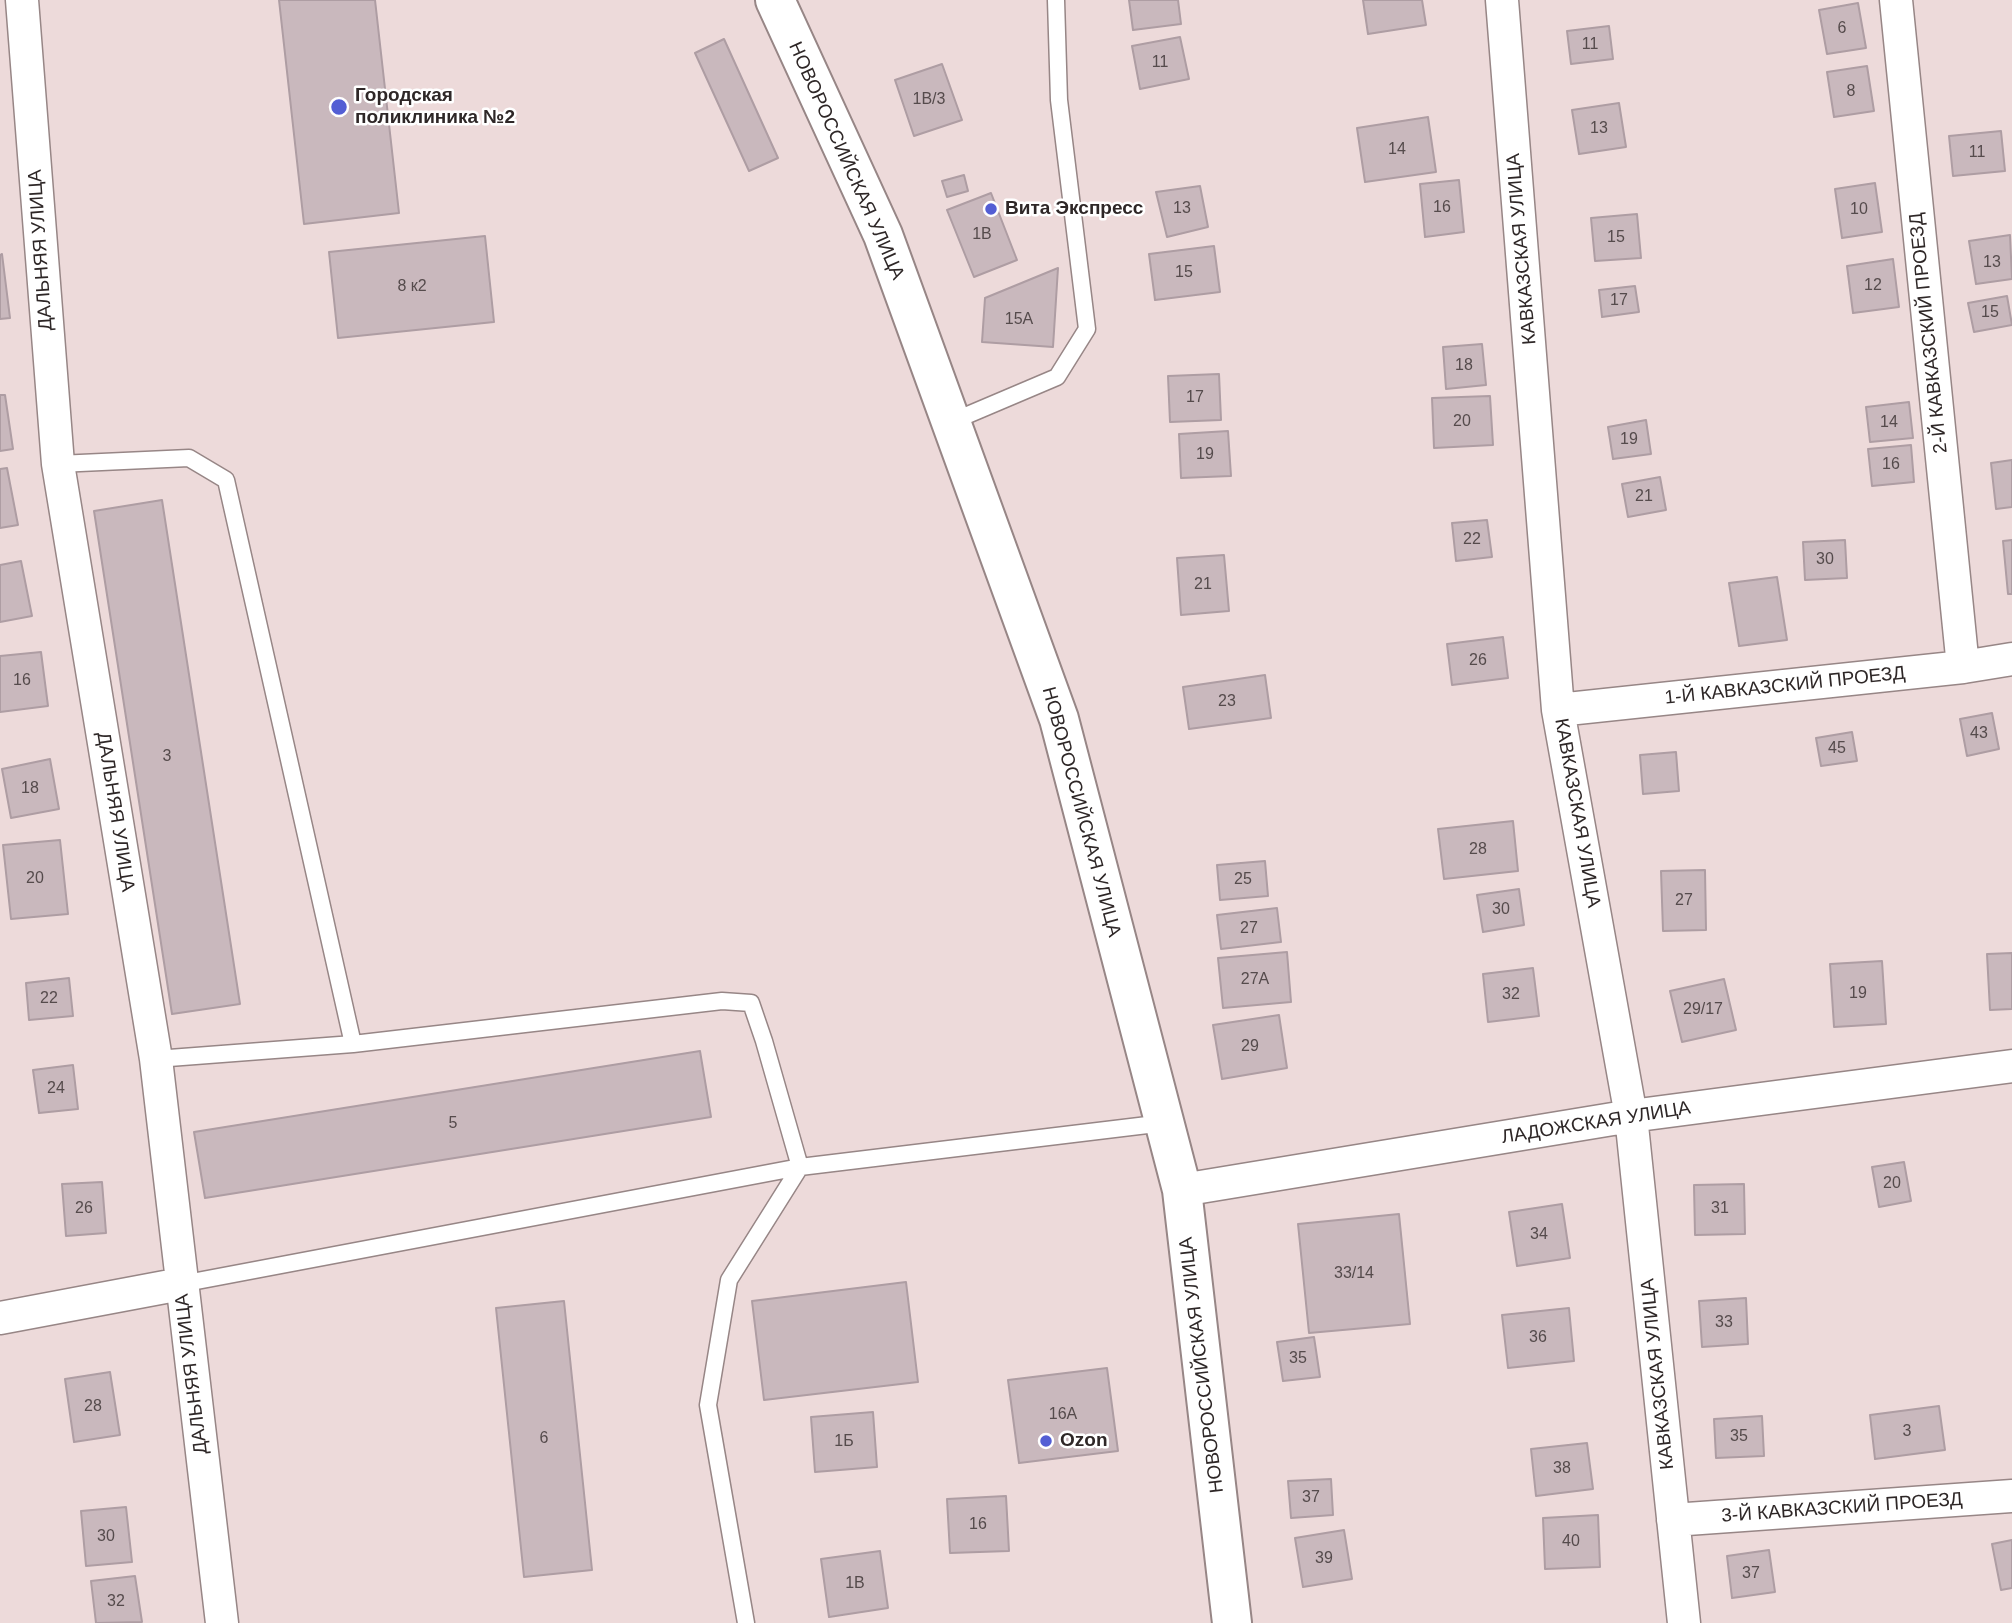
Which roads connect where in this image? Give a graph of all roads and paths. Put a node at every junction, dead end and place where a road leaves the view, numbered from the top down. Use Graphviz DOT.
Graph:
graph roads {
  1 [pos="22,0"];
  2 [pos="775,0"];
  3 [pos="1056,0"];
  4 [pos="1502,0"];
  5 [pos="1896,0"];
  6 [pos="951,422"];
  7 [pos="58,464"];
  8 [pos="2012,659"];
  9 [pos="1962,667"];
  10 [pos="1558,710"];
  11 [pos="353,1044"];
  12 [pos="156,1059"];
  13 [pos="2012,1066"];
  14 [pos="1631,1116"];
  15 [pos="1164,1123"];
  16 [pos="800,1167"];
  17 [pos="1182,1190"];
  18 [pos="181,1284"];
  19 [pos="0,1318"];
  20 [pos="2012,1496"];
  21 [pos="1673,1520"];
  22 [pos="222,1623"];
  23 [pos="746,1623"];
  24 [pos="1232,1623"];
  25 [pos="1684,1623"];
  1 -- 7 [label="street, ДАЛЬНЯЯ УЛИЦА"];
  2 -- 6 [label="street, НОВОРОССИЙСКАЯ УЛИЦА"];
  3 -- 6 [label="lane"];
  4 -- 10 [label="street, КАВКАЗСКАЯ УЛИЦА"];
  5 -- 9 [label="street, 2-Й КАВКАЗСКИЙ ПРОЕЗД"];
  6 -- 15 [label="street, НОВОРОССИЙСКАЯ УЛИЦА"];
  7 -- 11 [label="lane"];
  7 -- 12 [label="street, ДАЛЬНЯЯ УЛИЦА"];
  8 -- 9 [label="street, 1-Й КАВКАЗСКИЙ ПРОЕЗД"];
  9 -- 10 [label="street, 1-Й КАВКАЗСКИЙ ПРОЕЗД"];
  10 -- 14 [label="street, КАВКАЗСКАЯ УЛИЦА"];
  11 -- 12 [label="lane"];
  11 -- 16 [label="lane"];
  12 -- 18 [label="street, ДАЛЬНЯЯ УЛИЦА"];
  13 -- 14 [label="street, ЛАДОЖСКАЯ УЛИЦА"];
  14 -- 17 [label="street, ЛАДОЖСКАЯ УЛИЦА"];
  14 -- 21 [label="street, КАВКАЗСКАЯ УЛИЦА"];
  15 -- 16 [label="lane"];
  15 -- 17 [label="street, НОВОРОССИЙСКАЯ УЛИЦА"];
  16 -- 18 [label="lane"];
  16 -- 23 [label="lane"];
  17 -- 24 [label="street, НОВОРОССИЙСКАЯ УЛИЦА"];
  18 -- 19 [label="street"];
  18 -- 22 [label="street, ДАЛЬНЯЯ УЛИЦА"];
  20 -- 21 [label="street, 3-Й КАВКАЗСКИЙ ПРОЕЗД"];
  21 -- 25 [label="street, КАВКАЗСКАЯ УЛИЦА"];
}
